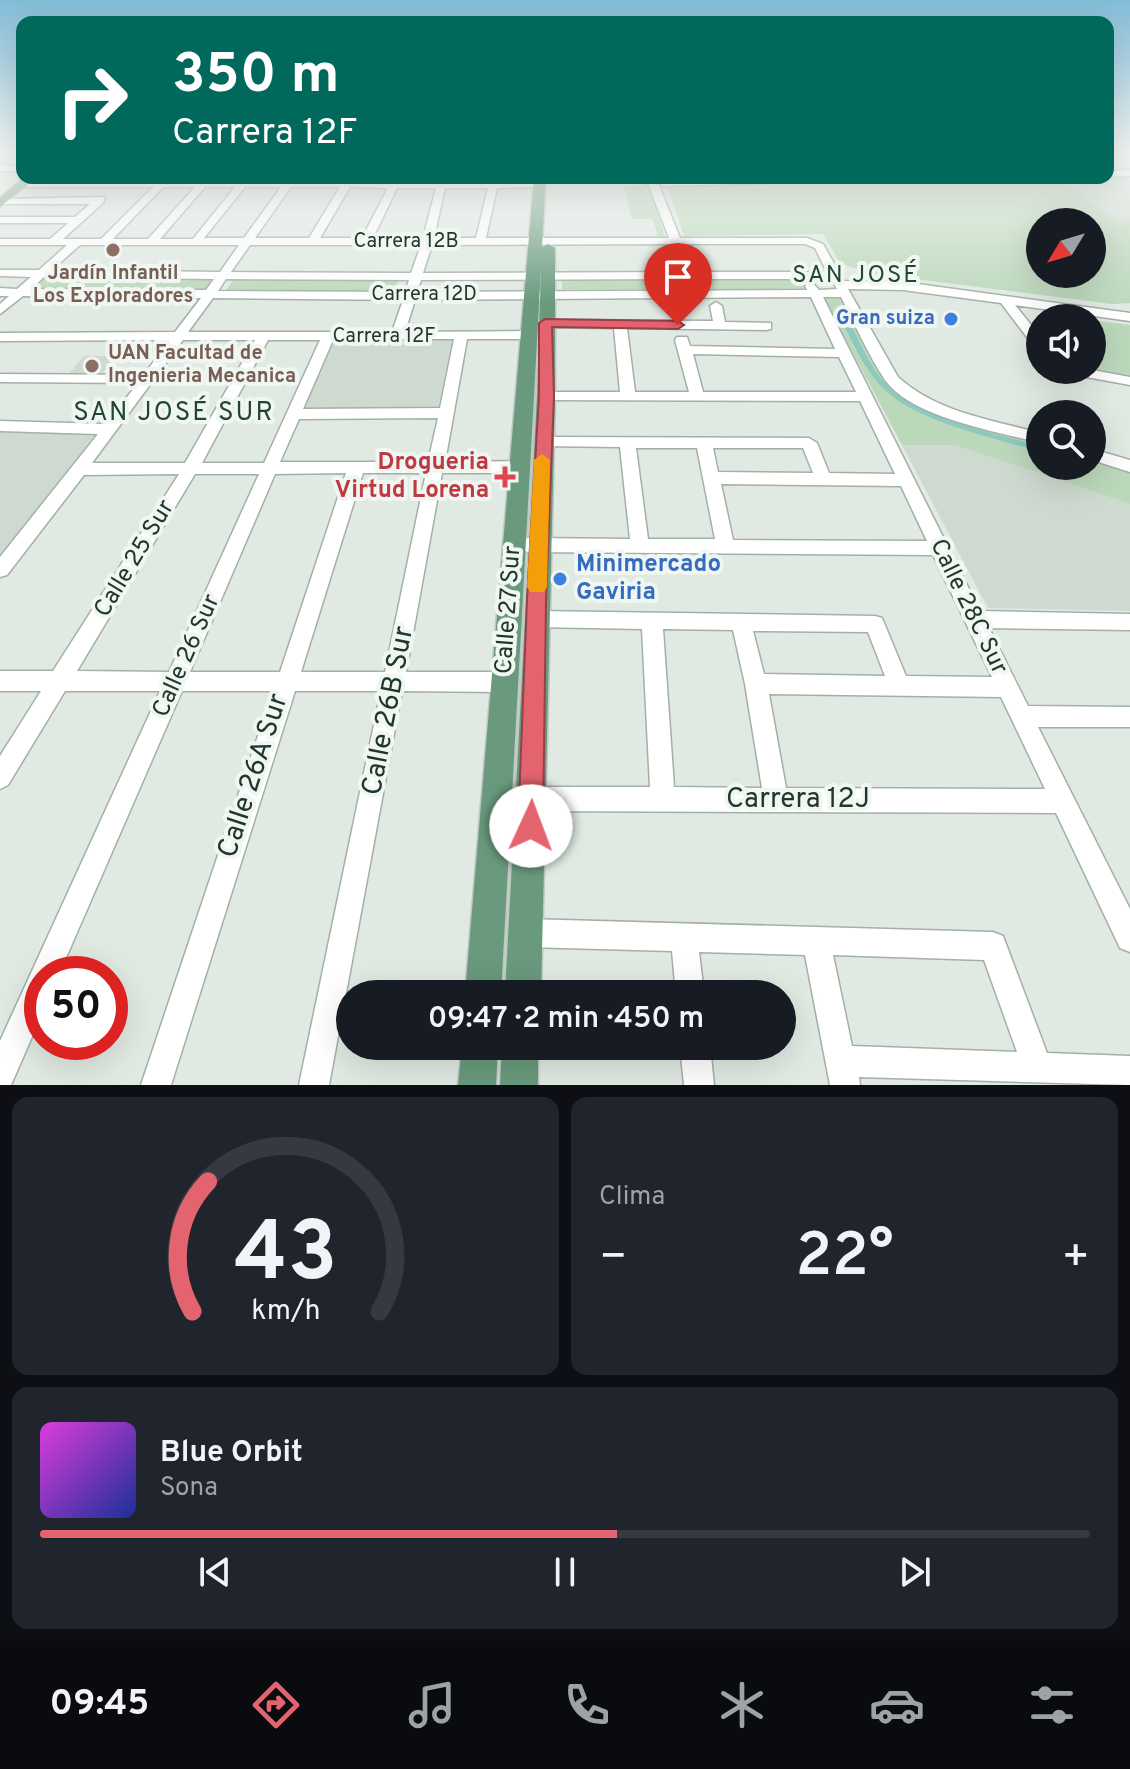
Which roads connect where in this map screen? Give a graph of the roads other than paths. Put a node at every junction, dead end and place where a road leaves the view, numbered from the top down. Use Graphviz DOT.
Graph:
graph roads {
  1 [pos="98,203"];
  2 [pos="143,203"];
  3 [pos="186,203"];
  4 [pos="228,203"];
  5 [pos="276,203"];
  6 [pos="336,203"];
  7 [pos="385,203"];
  8 [pos="437,203"];
  9 [pos="489,203"];
  10 [pos="543,203"];
  11 [pos="661,203"];
  12 [pos="0,220"];
  13 [pos="78,220"];
  14 [pos="105,241"];
  15 [pos="676,241"];
  16 [pos="0,242"];
  17 [pos="53,242"];
  18 [pos="77,242"];
  19 [pos="151,242"];
  20 [pos="312,242"];
  21 [pos="366,242"];
  22 [pos="542,242"];
  23 [pos="195,243"];
  24 [pos="248,243"];
  25 [pos="427,243"];
  26 [pos="480,243"];
  27 [pos="0,273"];
  28 [pos="43,274"];
  29 [pos="684,275"];
  30 [pos="807,275"];
  31 [pos="225,276"];
  32 [pos="414,277"];
  33 [pos="842,284"];
  34 [pos="540,285"];
  35 [pos="0,292"];
  36 [pos="19,292"];
  37 [pos="689,293"];
  38 [pos="815,293"];
  39 [pos="211,295"];
  40 [pos="408,296"];
  41 [pos="1005,300"];
  42 [pos="716,306"];
  43 [pos="0,310"];
  44 [pos="1130,317"];
  45 [pos="620,324"];
  46 [pos="678,325"];
  47 [pos="720,326"];
  48 [pos="1026,327"];
  49 [pos="537,329"];
  50 [pos="181,336"];
  51 [pos="397,336"];
  52 [pos="0,337"];
  53 [pos="263,337"];
  54 [pos="328,337"];
  55 [pos="461,337"];
  56 [pos="685,350"];
  57 [pos="776,351"];
  58 [pos="844,353"];
  59 [pos="1106,377"];
  60 [pos="0,378"];
  61 [pos="148,379"];
  62 [pos="1130,381"];
  63 [pos="628,395"];
  64 [pos="697,395"];
  65 [pos="546,396"];
  66 [pos="867,397"];
  67 [pos="445,413"];
  68 [pos="294,414"];
  69 [pos="0,426"];
  70 [pos="110,429"];
  71 [pos="1026,434"];
  72 [pos="543,442"];
  73 [pos="627,442"];
  74 [pos="704,443"];
  75 [pos="1106,458"];
  76 [pos="1130,466"];
  77 [pos="520,467"];
  78 [pos="436,468"];
  79 [pos="77,469"];
  80 [pos="356,469"];
  81 [pos="189,471"];
  82 [pos="269,471"];
  83 [pos="711,478"];
  84 [pos="823,479"];
  85 [pos="907,480"];
  86 [pos="526,545"];
  87 [pos="640,546"];
  88 [pos="725,546"];
  89 [pos="939,548"];
  90 [pos="0,570"];
  91 [pos="536,619"];
  92 [pos="975,619"];
  93 [pos="652,621"];
  94 [pos="741,622"];
  95 [pos="1130,622"];
  96 [pos="0,681"];
  97 [pos="60,682"];
  98 [pos="285,682"];
  99 [pos="503,682"];
  100 [pos="175,683"];
  101 [pos="394,684"];
  102 [pos="756,684"];
  103 [pos="899,685"];
  104 [pos="1008,687"];
  105 [pos="1023,716"];
  106 [pos="1130,717"];
  107 [pos="0,777"];
  108 [pos="532,799"];
  109 [pos="663,800"];
  110 [pos="776,800"];
  111 [pos="1063,801"];
  112 [pos="526,933"];
  113 [pos="684,937"];
  114 [pos="1130,938"];
  115 [pos="816,941"];
  116 [pos="53,956"];
  117 [pos="484,980"];
  118 [pos="524,980"];
  119 [pos="689,980"];
  120 [pos="24,1021"];
  121 [pos="479,1060"];
  122 [pos="520,1060"];
  123 [pos="696,1060"];
  124 [pos="1038,1069"];
  125 [pos="1130,1071"];
  126 [pos="842,1073"];
  127 [pos="0,1075"];
  128 [pos="156,1085"];
  129 [pos="314,1085"];
  130 [pos="477,1085"];
  131 [pos="519,1085"];
  132 [pos="699,1085"];
  1 -- 13 [label="street"];
  2 -- 14 [label="street"];
  3 -- 19 [label="street"];
  4 -- 23 [label="street"];
  5 -- 24 [label="street"];
  6 -- 20 [label="street"];
  7 -- 21 [label="street"];
  8 -- 25 [label="street"];
  9 -- 26 [label="street"];
  10 -- 22 [label="main road, Calle 27 Sur"];
  11 -- 15 [label="street"];
  12 -- 13 [label="street"];
  13 -- 17 [label="street"];
  14 -- 18 [label="street, Carrera 12B"];
  14 -- 19 [label="street, Carrera 12B"];
  15 -- 22 [label="street, Carrera 12B"];
  15 -- 29 [label="street"];
  15 -- 33 [label="street, Carrera 12B"];
  16 -- 17 [label="street, Carrera 12B"];
  17 -- 18 [label="street, Carrera 12B"];
  18 -- 28 [label="street"];
  19 -- 23 [label="street, Carrera 12B"];
  20 -- 21 [label="street, Carrera 12B"];
  20 -- 24 [label="street, Carrera 12B"];
  21 -- 25 [label="street, Carrera 12B"];
  22 -- 26 [label="street, Carrera 12B"];
  22 -- 34 [label="main road, Calle 27 Sur"];
  23 -- 24 [label="street, Carrera 12B"];
  24 -- 31 [label="street"];
  25 -- 26 [label="street, Carrera 12B"];
  25 -- 32 [label="street"];
  27 -- 28 [label="street, Carrera 12D"];
  28 -- 31 [label="street, Carrera 12D"];
  28 -- 36 [label="street"];
  29 -- 30 [label="street, Carrera 12D"];
  29 -- 34 [label="street, Carrera 12D"];
  29 -- 37 [label="street"];
  30 -- 33 [label="street, Carrera 12D"];
  30 -- 38 [label="street, Calle 28C Sur"];
  31 -- 32 [label="street, Carrera 12D"];
  31 -- 39 [label="street"];
  32 -- 34 [label="street, Carrera 12D"];
  32 -- 40 [label="street"];
  33 -- 38 [label="street, Carrera 12D"];
  33 -- 41 [label="street, Carrera 12D"];
  33 -- 71 [label="street"];
  34 -- 37 [label="street, Carrera 12D"];
  34 -- 40 [label="street, Carrera 12D"];
  34 -- 49 [label="main road, Calle 27 Sur"];
  35 -- 36 [label="street, Carrera 12D"];
  36 -- 39 [label="street, Carrera 12D"];
  36 -- 43 [label="street"];
  37 -- 38 [label="street, Carrera 12D"];
  38 -- 58 [label="street, Calle 28C Sur"];
  39 -- 40 [label="street, Carrera 12D"];
  39 -- 50 [label="street"];
  40 -- 51 [label="street"];
  41 -- 44 [label="street, Carrera 12D"];
  41 -- 48 [label="street"];
  42 -- 47 [label="street"];
  45 -- 46 [label="street, Carrera 12F"];
  45 -- 49 [label="street, Carrera 12F"];
  45 -- 63 [label="street"];
  46 -- 47 [label="street, Carrera 12F"];
  46 -- 56 [label="street"];
  47 -- 57 [label="street, Carrera 12F"];
  49 -- 55 [label="street, Carrera 12F"];
  49 -- 65 [label="main road, Calle 27 Sur"];
  49 -- 77 [label="main road, Calle 27 Sur"];
  50 -- 52 [label="street, Carrera 12F"];
  50 -- 53 [label="street, Carrera 12F"];
  50 -- 61 [label="street"];
  51 -- 54 [label="street, Carrera 12F"];
  51 -- 55 [label="street, Carrera 12F"];
  53 -- 54 [label="street, Carrera 12F"];
  53 -- 81 [label="street, Calle 25 Sur"];
  54 -- 68 [label="street, Calle 26 Sur"];
  55 -- 67 [label="street, Calle 26B Sur"];
  56 -- 57 [label="street"];
  56 -- 64 [label="street"];
  57 -- 58 [label="street"];
  58 -- 66 [label="street, Calle 28C Sur"];
  59 -- 62 [label="street"];
  60 -- 61 [label="street"];
  61 -- 70 [label="street"];
  63 -- 64 [label="street"];
  63 -- 65 [label="street"];
  64 -- 66 [label="street"];
  65 -- 72 [label="main road, Calle 27 Sur"];
  66 -- 85 [label="street, Calle 28C Sur"];
  67 -- 68 [label="street"];
  67 -- 78 [label="street, Calle 26B Sur"];
  68 -- 82 [label="street, Calle 26 Sur"];
  69 -- 70 [label="street"];
  70 -- 79 [label="street"];
  72 -- 73 [label="street"];
  72 -- 86 [label="main road, Calle 27 Sur"];
  73 -- 74 [label="street"];
  73 -- 87 [label="street"];
  74 -- 83 [label="street"];
  74 -- 84 [label="street"];
  75 -- 76 [label="street"];
  77 -- 78 [label="street"];
  77 -- 86 [label="main road, Calle 27 Sur"];
  78 -- 80 [label="street"];
  78 -- 101 [label="street, Calle 26B Sur"];
  79 -- 81 [label="street"];
  79 -- 90 [label="street"];
  80 -- 82 [label="street"];
  80 -- 98 [label="street, Calle 26A Sur"];
  81 -- 82 [label="street"];
  81 -- 97 [label="street, Calle 25 Sur"];
  82 -- 100 [label="street, Calle 26 Sur"];
  83 -- 84 [label="street"];
  83 -- 88 [label="street"];
  84 -- 85 [label="street"];
  85 -- 89 [label="street, Calle 28C Sur"];
  86 -- 87 [label="street"];
  86 -- 91 [label="main road, Calle 27 Sur"];
  86 -- 99 [label="main road, Calle 27 Sur"];
  87 -- 88 [label="street"];
  88 -- 89 [label="street"];
  89 -- 92 [label="street, Calle 28C Sur"];
  91 -- 93 [label="street"];
  91 -- 108 [label="main road, Calle 27 Sur"];
  92 -- 95 [label="street"];
  92 -- 104 [label="street, Calle 28C Sur"];
  93 -- 94 [label="street"];
  93 -- 109 [label="street"];
  94 -- 102 [label="street"];
  94 -- 103 [label="street"];
  96 -- 97 [label="street"];
  97 -- 100 [label="street"];
  97 -- 107 [label="street, Calle 25 Sur"];
  98 -- 100 [label="street"];
  98 -- 101 [label="street"];
  98 -- 128 [label="street, Calle 26A Sur"];
  99 -- 101 [label="street"];
  99 -- 117 [label="main road, Calle 27 Sur"];
  100 -- 116 [label="street, Calle 26 Sur"];
  101 -- 129 [label="street, Calle 26B Sur"];
  102 -- 103 [label="street"];
  102 -- 110 [label="street"];
  103 -- 104 [label="street"];
  104 -- 105 [label="street, Calle 28C Sur"];
  105 -- 106 [label="street"];
  105 -- 111 [label="street, Calle 28C Sur"];
  108 -- 109 [label="street, Carrera 12J"];
  108 -- 112 [label="main road, Calle 27 Sur"];
  109 -- 110 [label="street, Carrera 12J"];
  110 -- 111 [label="street, Carrera 12J"];
  111 -- 114 [label="street, Calle 28C Sur"];
  112 -- 113 [label="street"];
  112 -- 118 [label="main road, Calle 27 Sur"];
  113 -- 115 [label="street"];
  113 -- 119 [label="street"];
  115 -- 124 [label="street"];
  115 -- 126 [label="street"];
  120 -- 127 [label="street"];
  121 -- 130 [label="main road"];
  122 -- 131 [label="main road"];
  123 -- 132 [label="street"];
  124 -- 125 [label="street"];
  124 -- 126 [label="street"];
}
